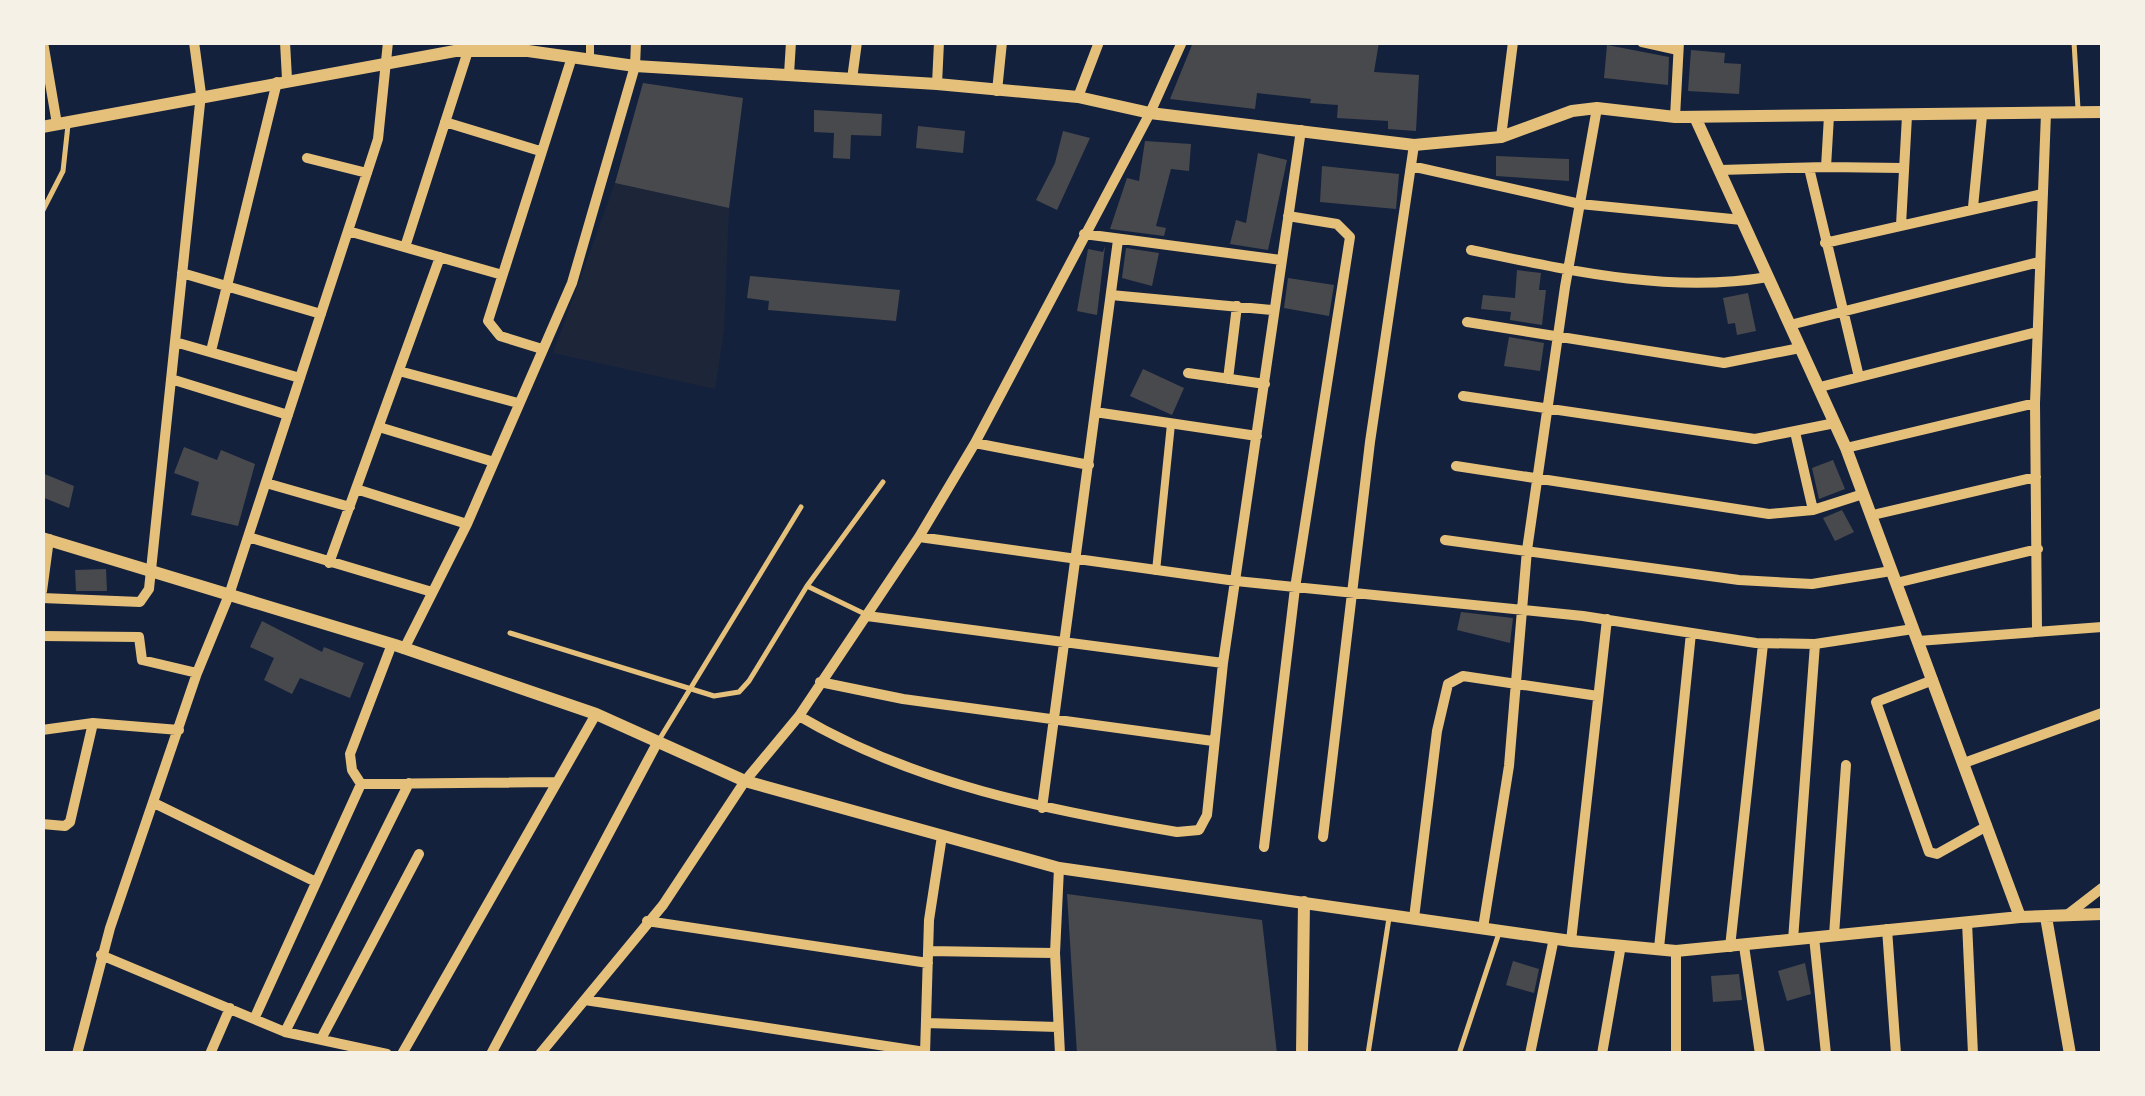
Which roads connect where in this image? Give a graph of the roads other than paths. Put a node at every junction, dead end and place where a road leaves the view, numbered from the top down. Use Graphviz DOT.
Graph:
graph roads {
  1 [pos="43,42"];
  2 [pos="194,42"];
  3 [pos="285,42"];
  4 [pos="388,42"];
  5 [pos="590,42"];
  6 [pos="636,42"];
  7 [pos="792,42"];
  8 [pos="857,42"];
  9 [pos="939,42"];
  10 [pos="1002,42"];
  11 [pos="1099,42"];
  12 [pos="1182,42"];
  13 [pos="1513,42"];
  14 [pos="1642,42"];
  15 [pos="2074,42"];
  16 [pos="1678,46"];
  17 [pos="534,47"];
  18 [pos="459,48"];
  19 [pos="572,57"];
  20 [pos="590,60"];
  21 [pos="387,63"];
  22 [pos="635,66"];
  23 [pos="789,74"];
  24 [pos="852,79"];
  25 [pos="282,81"];
  26 [pos="937,84"];
  27 [pos="997,91"];
  28 [pos="201,94"];
  29 [pos="1078,97"];
  30 [pos="1597,108"];
  31 [pos="2078,112"];
  32 [pos="2102,112"];
  33 [pos="1150,113"];
  34 [pos="2046,113"];
  35 [pos="1829,116"];
  36 [pos="1907,116"];
  37 [pos="1982,116"];
  38 [pos="1676,117"];
  39 [pos="1695,117"];
  40 [pos="445,122"];
  41 [pos="56,124"];
  42 [pos="1301,130"];
  43 [pos="1501,137"];
  44 [pos="1414,145"];
  45 [pos="540,151"];
  46 [pos="307,158"];
  47 [pos="1410,166"];
  48 [pos="1826,167"];
  49 [pos="1809,168"];
  50 [pos="1902,168"];
  51 [pos="1720,170"];
  52 [pos="367,172"];
  53 [pos="2042,194"];
  54 [pos="1580,204"];
  55 [pos="1973,207"];
  56 [pos="42,212"];
  57 [pos="1288,216"];
  58 [pos="1742,220"];
  59 [pos="1902,224"];
  60 [pos="348,231"];
  61 [pos="1084,234"];
  62 [pos="1118,240"];
  63 [pos="1825,243"];
  64 [pos="404,247"];
  65 [pos="1471,250"];
  66 [pos="440,257"];
  67 [pos="1280,260"];
  68 [pos="2039,262"];
  69 [pos="1568,270"];
  70 [pos="182,272"];
  71 [pos="500,274"];
  72 [pos="1768,278"];
  73 [pos="227,286"];
  74 [pos="1111,295"];
  75 [pos="1237,306"];
  76 [pos="1272,310"];
  77 [pos="1842,310"];
  78 [pos="321,314"];
  79 [pos="1467,322"];
  80 [pos="1790,325"];
  81 [pos="2037,332"];
  82 [pos="1558,338"];
  83 [pos="174,342"];
  84 [pos="1800,348"];
  85 [pos="542,349"];
  86 [pos="211,351"];
  87 [pos="399,371"];
  88 [pos="1188,373"];
  89 [pos="1860,377"];
  90 [pos="300,378"];
  91 [pos="1228,379"];
  92 [pos="171,380"];
  93 [pos="1264,384"];
  94 [pos="1820,387"];
  95 [pos="1463,396"];
  96 [pos="518,403"];
  97 [pos="2035,403"];
  98 [pos="1549,410"];
  99 [pos="1095,412"];
  100 [pos="288,415"];
  101 [pos="1835,423"];
  102 [pos="1172,424"];
  103 [pos="378,427"];
  104 [pos="1795,432"];
  105 [pos="1257,436"];
  106 [pos="975,443"];
  107 [pos="1846,448"];
  108 [pos="494,462"];
  109 [pos="1089,465"];
  110 [pos="1456,466"];
  111 [pos="1538,477"];
  112 [pos="2036,477"];
  113 [pos="883,482"];
  114 [pos="266,483"];
  115 [pos="356,489"];
  116 [pos="1863,494"];
  117 [pos="350,506"];
  118 [pos="800,507"];
  119 [pos="1813,510"];
  120 [pos="1873,515"];
  121 [pos="467,524"];
  122 [pos="46,538"];
  123 [pos="248,538"];
  124 [pos="919,538"];
  125 [pos="1444,540"];
  126 [pos="2038,549"];
  127 [pos="1527,550"];
  128 [pos="1074,560"];
  129 [pos="329,564"];
  130 [pos="153,569"];
  131 [pos="1156,571"];
  132 [pos="1893,577"];
  133 [pos="1236,581"];
  134 [pos="807,586"];
  135 [pos="1295,588"];
  136 [pos="432,592"];
  137 [pos="1352,593"];
  138 [pos="42,594"];
  139 [pos="229,595"];
  140 [pos="1523,609"];
  141 [pos="867,616"];
  142 [pos="1607,620"];
  143 [pos="2102,627"];
  144 [pos="2037,630"];
  145 [pos="510,633"];
  146 [pos="1691,633"];
  147 [pos="1916,635"];
  148 [pos="42,636"];
  149 [pos="1064,640"];
  150 [pos="1763,644"];
  151 [pos="1816,644"];
  152 [pos="398,647"];
  153 [pos="1223,663"];
  154 [pos="198,674"];
  155 [pos="1933,680"];
  156 [pos="820,682"];
  157 [pos="1518,685"];
  158 [pos="690,692"];
  159 [pos="1598,696"];
  160 [pos="2102,713"];
  161 [pos="596,714"];
  162 [pos="799,716"];
  163 [pos="1053,719"];
  164 [pos="93,723"];
  165 [pos="42,730"];
  166 [pos="179,730"];
  167 [pos="1213,741"];
  168 [pos="656,745"];
  169 [pos="1964,763"];
  170 [pos="1846,766"];
  171 [pos="745,780"];
  172 [pos="555,782"];
  173 [pos="360,784"];
  174 [pos="408,784"];
  175 [pos="154,803"];
  176 [pos="1042,808"];
  177 [pos="42,824"];
  178 [pos="1987,826"];
  179 [pos="942,836"];
  180 [pos="1323,837"];
  181 [pos="1264,847"];
  182 [pos="419,854"];
  183 [pos="1059,868"];
  184 [pos="316,882"];
  185 [pos="2102,888"];
  186 [pos="1304,902"];
  187 [pos="1389,914"];
  188 [pos="2102,914"];
  189 [pos="2046,916"];
  190 [pos="2066,916"];
  191 [pos="2020,917"];
  192 [pos="1414,918"];
  193 [pos="647,921"];
  194 [pos="1967,922"];
  195 [pos="1482,928"];
  196 [pos="1887,929"];
  197 [pos="1500,931"];
  198 [pos="1834,935"];
  199 [pos="1554,938"];
  200 [pos="1814,938"];
  201 [pos="1794,940"];
  202 [pos="1572,941"];
  203 [pos="1621,945"];
  204 [pos="1737,946"];
  205 [pos="1660,948"];
  206 [pos="1676,951"];
  207 [pos="1055,953"];
  208 [pos="101,954"];
  209 [pos="928,957"];
  210 [pos="585,1000"];
  211 [pos="230,1008"];
  212 [pos="255,1018"];
  213 [pos="926,1023"];
  214 [pos="1058,1027"];
  215 [pos="284,1032"];
  216 [pos="320,1039"];
  217 [pos="348,1049"];
  218 [pos="925,1053"];
  219 [pos="77,1054"];
  220 [pos="210,1054"];
  221 [pos="387,1054"];
  222 [pos="402,1054"];
  223 [pos="491,1054"];
  224 [pos="540,1054"];
  225 [pos="1060,1054"];
  226 [pos="1302,1054"];
  227 [pos="1368,1054"];
  228 [pos="1459,1054"];
  229 [pos="1530,1054"];
  230 [pos="1602,1054"];
  231 [pos="1676,1054"];
  232 [pos="1760,1054"];
  233 [pos="1826,1054"];
  234 [pos="1896,1054"];
  235 [pos="1973,1054"];
  236 [pos="2070,1054"];
  1 -- 41 [label="street"];
  2 -- 28 [label="street"];
  3 -- 25 [label="street"];
  4 -- 21 [label="street"];
  5 -- 20 [label="street"];
  6 -- 22 [label="street"];
  7 -- 23 [label="street"];
  8 -- 24 [label="street"];
  9 -- 26 [label="street"];
  10 -- 27 [label="street"];
  11 -- 29 [label="street"];
  12 -- 33 [label="street"];
  13 -- 43 [label="street"];
  14 -- 16 [label="street"];
  15 -- 31 [label="lane"];
  16 -- 38 [label="street"];
  17 -- 18 [label="street"];
  17 -- 19 [label="street"];
  18 -- 21 [label="street"];
  18 -- 40 [label="street"];
  19 -- 20 [label="street"];
  19 -- 45 [label="street"];
  20 -- 22 [label="street"];
  21 -- 25 [label="street"];
  21 -- 52 [label="street"];
  22 -- 23 [label="street"];
  22 -- 85 [label="street"];
  23 -- 24 [label="street"];
  24 -- 26 [label="street"];
  25 -- 28 [label="street"];
  25 -- 73 [label="street"];
  26 -- 27 [label="street"];
  27 -- 29 [label="street"];
  28 -- 41 [label="street"];
  28 -- 70 [label="street"];
  29 -- 33 [label="street"];
  30 -- 38 [label="street"];
  30 -- 43 [label="street"];
  30 -- 54 [label="street"];
  31 -- 32 [label="street"];
  31 -- 34 [label="street"];
  33 -- 42 [label="street"];
  33 -- 61 [label="street"];
  34 -- 37 [label="street"];
  34 -- 53 [label="street"];
  35 -- 36 [label="street"];
  35 -- 39 [label="street"];
  35 -- 48 [label="street"];
  36 -- 37 [label="street"];
  36 -- 50 [label="street"];
  37 -- 55 [label="street"];
  38 -- 39 [label="street"];
  39 -- 51 [label="street"];
  40 -- 45 [label="street"];
  40 -- 64 [label="street"];
  41 -- 56 [label="lane"];
  42 -- 44 [label="street"];
  42 -- 57 [label="street"];
  43 -- 44 [label="street"];
  44 -- 47 [label="street"];
  45 -- 71 [label="street"];
  46 -- 52 [label="street"];
  47 -- 54 [label="street"];
  47 -- 137 [label="street"];
  48 -- 49 [label="street"];
  48 -- 50 [label="street"];
  49 -- 51 [label="street"];
  49 -- 63 [label="street"];
  50 -- 59 [label="street"];
  51 -- 58 [label="street"];
  52 -- 60 [label="street"];
  53 -- 55 [label="street"];
  53 -- 68 [label="street"];
  54 -- 58 [label="street"];
  54 -- 69 [label="street"];
  55 -- 59 [label="street"];
  57 -- 67 [label="street"];
  57 -- 135 [label="street"];
  58 -- 72 [label="street"];
  59 -- 63 [label="street"];
  60 -- 64 [label="street"];
  60 -- 78 [label="street"];
  61 -- 62 [label="street"];
  61 -- 106 [label="street"];
  62 -- 67 [label="street"];
  62 -- 74 [label="street"];
  63 -- 77 [label="street"];
  64 -- 66 [label="street"];
  65 -- 69 [label="street"];
  66 -- 71 [label="street"];
  66 -- 87 [label="street"];
  67 -- 76 [label="street"];
  68 -- 77 [label="street"];
  68 -- 81 [label="street"];
  69 -- 72 [label="street"];
  69 -- 82 [label="street"];
  70 -- 73 [label="street"];
  70 -- 83 [label="street"];
  71 -- 85 [label="street"];
  72 -- 80 [label="street"];
  73 -- 78 [label="street"];
  73 -- 86 [label="street"];
  74 -- 75 [label="street"];
  74 -- 99 [label="street"];
  75 -- 76 [label="street"];
  75 -- 91 [label="street"];
  76 -- 93 [label="street"];
  77 -- 80 [label="street"];
  77 -- 89 [label="street"];
  78 -- 90 [label="street"];
  79 -- 82 [label="street"];
  80 -- 84 [label="street"];
  81 -- 89 [label="street"];
  81 -- 97 [label="street"];
  82 -- 84 [label="street"];
  82 -- 98 [label="street"];
  83 -- 86 [label="street"];
  83 -- 92 [label="street"];
  84 -- 94 [label="street"];
  85 -- 96 [label="street"];
  86 -- 90 [label="street"];
  87 -- 96 [label="street"];
  87 -- 103 [label="street"];
  88 -- 91 [label="street"];
  89 -- 94 [label="street"];
  90 -- 100 [label="street"];
  91 -- 93 [label="street"];
  92 -- 100 [label="street"];
  92 -- 130 [label="street"];
  93 -- 105 [label="street"];
  94 -- 101 [label="street"];
  95 -- 98 [label="street"];
  96 -- 108 [label="street"];
  97 -- 107 [label="street"];
  97 -- 112 [label="street"];
  98 -- 104 [label="street"];
  98 -- 111 [label="street"];
  99 -- 102 [label="street"];
  99 -- 109 [label="street"];
  100 -- 114 [label="street"];
  101 -- 104 [label="street"];
  101 -- 107 [label="street"];
  102 -- 105 [label="street"];
  102 -- 131 [label="street"];
  103 -- 108 [label="street"];
  103 -- 115 [label="street"];
  104 -- 119 [label="street"];
  105 -- 133 [label="street"];
  106 -- 109 [label="street"];
  106 -- 124 [label="street"];
  107 -- 116 [label="street"];
  108 -- 121 [label="street"];
  109 -- 128 [label="street"];
  110 -- 111 [label="street"];
  111 -- 119 [label="street"];
  111 -- 127 [label="street"];
  112 -- 120 [label="street"];
  112 -- 126 [label="street"];
  113 -- 134 [label="lane"];
  114 -- 117 [label="street"];
  114 -- 123 [label="street"];
  115 -- 117 [label="street"];
  115 -- 121 [label="street"];
  116 -- 119 [label="street"];
  116 -- 120 [label="street"];
  117 -- 129 [label="street"];
  118 -- 158 [label="lane"];
  120 -- 132 [label="street"];
  121 -- 136 [label="street"];
  122 -- 130 [label="street"];
  122 -- 138 [label="street"];
  123 -- 129 [label="street"];
  123 -- 139 [label="street"];
  124 -- 128 [label="street"];
  124 -- 141 [label="street"];
  125 -- 127 [label="street"];
  126 -- 132 [label="street"];
  126 -- 144 [label="street"];
  127 -- 132 [label="street"];
  127 -- 140 [label="street"];
  128 -- 131 [label="street"];
  128 -- 149 [label="street"];
  129 -- 136 [label="street"];
  130 -- 138 [label="street"];
  130 -- 139 [label="street"];
  131 -- 133 [label="street"];
  132 -- 147 [label="street"];
  133 -- 135 [label="street"];
  133 -- 153 [label="street"];
  134 -- 141 [label="lane"];
  134 -- 158 [label="lane"];
  135 -- 137 [label="street"];
  135 -- 181 [label="street"];
  136 -- 152 [label="street"];
  137 -- 140 [label="street"];
  137 -- 180 [label="street"];
  139 -- 152 [label="street"];
  139 -- 154 [label="street"];
  140 -- 142 [label="street"];
  140 -- 157 [label="street"];
  141 -- 149 [label="street"];
  141 -- 156 [label="street"];
  142 -- 146 [label="street"];
  142 -- 159 [label="street"];
  143 -- 144 [label="street"];
  144 -- 147 [label="street"];
  145 -- 158 [label="lane"];
  146 -- 150 [label="street"];
  146 -- 205 [label="street"];
  147 -- 151 [label="street"];
  147 -- 155 [label="street"];
  148 -- 154 [label="street"];
  149 -- 153 [label="street"];
  149 -- 163 [label="street"];
  150 -- 151 [label="street"];
  150 -- 204 [label="street"];
  151 -- 201 [label="street"];
  152 -- 161 [label="street"];
  152 -- 173 [label="street"];
  153 -- 167 [label="street"];
  154 -- 166 [label="street"];
  155 -- 169 [label="street"];
  155 -- 178 [label="street"];
  156 -- 162 [label="street"];
  156 -- 163 [label="street"];
  157 -- 159 [label="street"];
  157 -- 192 [label="street"];
  157 -- 195 [label="street"];
  158 -- 168 [label="lane"];
  159 -- 202 [label="street"];
  160 -- 169 [label="street"];
  161 -- 168 [label="street"];
  161 -- 172 [label="street"];
  162 -- 171 [label="street"];
  162 -- 176 [label="street"];
  163 -- 167 [label="street"];
  163 -- 176 [label="street"];
  164 -- 165 [label="street"];
  164 -- 166 [label="street"];
  164 -- 177 [label="street"];
  166 -- 175 [label="street"];
  167 -- 176 [label="street"];
  168 -- 171 [label="street"];
  168 -- 223 [label="street"];
  169 -- 178 [label="street"];
  170 -- 198 [label="street"];
  171 -- 179 [label="street"];
  171 -- 193 [label="street"];
  172 -- 174 [label="street"];
  172 -- 222 [label="street"];
  173 -- 174 [label="street"];
  173 -- 184 [label="street"];
  174 -- 215 [label="street"];
  175 -- 184 [label="street"];
  175 -- 208 [label="street"];
  178 -- 191 [label="street"];
  179 -- 183 [label="street"];
  179 -- 209 [label="street"];
  182 -- 216 [label="street"];
  183 -- 186 [label="street"];
  183 -- 207 [label="street"];
  184 -- 212 [label="street"];
  185 -- 190 [label="street"];
  186 -- 187 [label="street"];
  186 -- 226 [label="street"];
  187 -- 192 [label="street"];
  187 -- 227 [label="lane"];
  188 -- 190 [label="street"];
  189 -- 190 [label="street"];
  189 -- 191 [label="street"];
  189 -- 236 [label="street"];
  191 -- 194 [label="street"];
  192 -- 195 [label="street"];
  193 -- 209 [label="street"];
  193 -- 210 [label="street"];
  194 -- 196 [label="street"];
  194 -- 235 [label="street"];
  195 -- 197 [label="street"];
  196 -- 198 [label="street"];
  196 -- 234 [label="street"];
  197 -- 199 [label="street"];
  197 -- 228 [label="lane"];
  198 -- 200 [label="street"];
  199 -- 202 [label="street"];
  199 -- 229 [label="street"];
  200 -- 201 [label="street"];
  200 -- 233 [label="street"];
  201 -- 204 [label="street"];
  202 -- 203 [label="street"];
  203 -- 205 [label="street"];
  203 -- 230 [label="street"];
  204 -- 206 [label="street"];
  204 -- 232 [label="street"];
  205 -- 206 [label="street"];
  206 -- 231 [label="street"];
  207 -- 209 [label="street"];
  207 -- 214 [label="street"];
  208 -- 211 [label="street"];
  208 -- 219 [label="street"];
  209 -- 213 [label="street"];
  210 -- 218 [label="street"];
  210 -- 224 [label="street"];
  211 -- 212 [label="street"];
  211 -- 220 [label="street"];
  212 -- 215 [label="street"];
  213 -- 214 [label="street"];
  213 -- 218 [label="street"];
  214 -- 225 [label="street"];
  215 -- 216 [label="street"];
  216 -- 217 [label="street"];
  217 -- 221 [label="street"];
}
